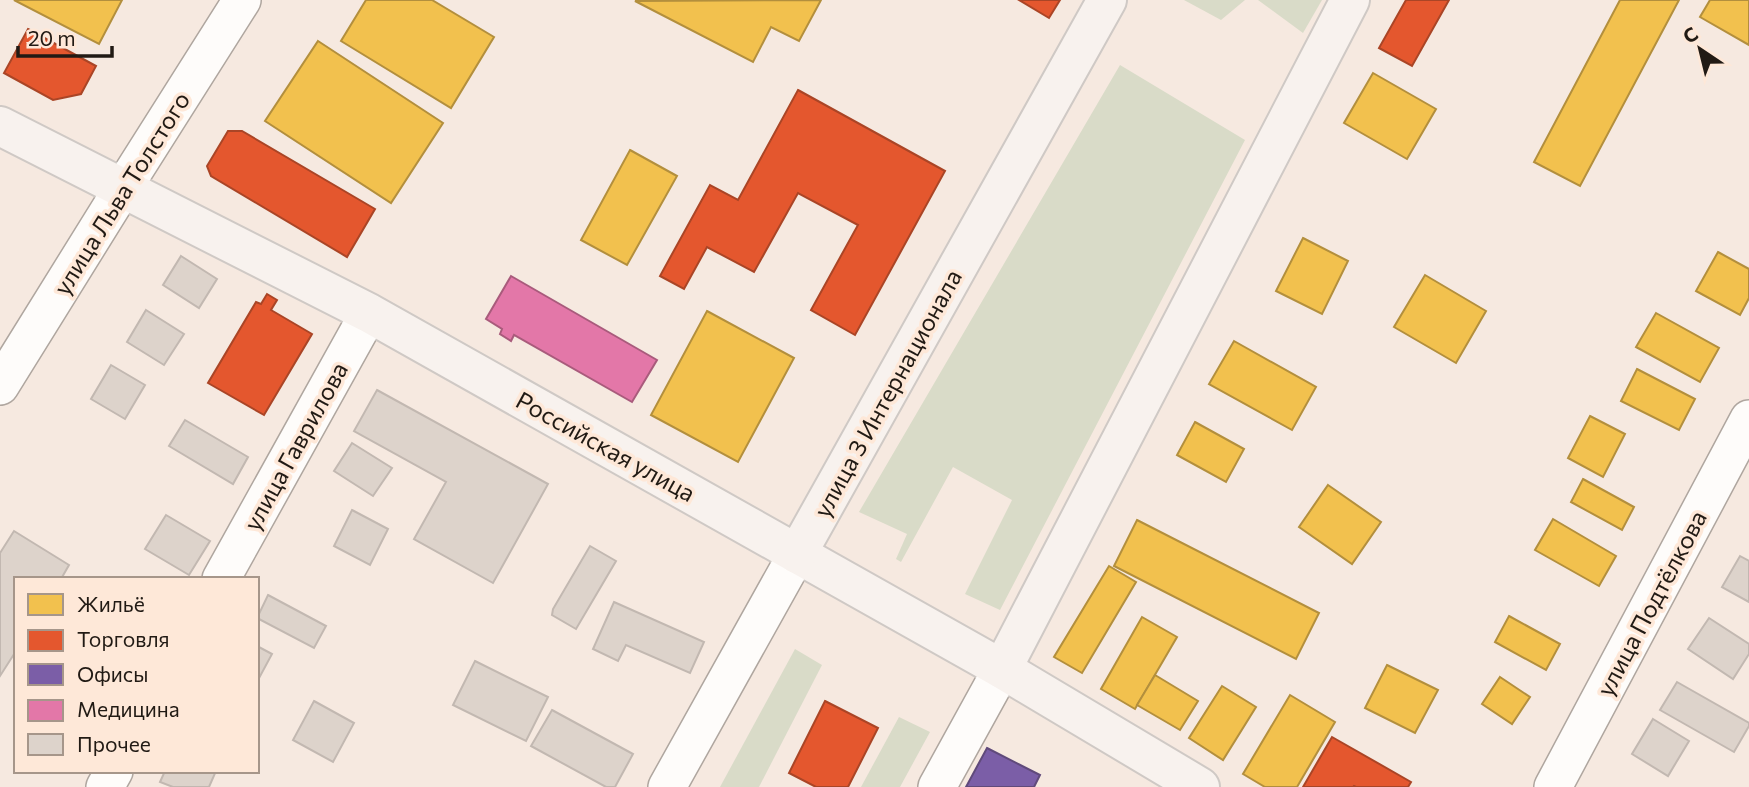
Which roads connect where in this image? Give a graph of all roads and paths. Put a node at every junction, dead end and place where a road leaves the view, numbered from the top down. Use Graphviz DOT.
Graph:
graph roads {
  1 [pos="242,0"];
  2 [pos="1107,0"];
  3 [pos="1350,0"];
  4 [pos="0,126"];
  5 [pos="123,188"];
  6 [pos="369,313"];
  7 [pos="0,386"];
  8 [pos="1749,419"];
  9 [pos="797,554"];
  10 [pos="222,577"];
  11 [pos="1002,669"];
  12 [pos="667,787"];
  13 [pos="937,787"];
  14 [pos="1200,787"];
  15 [pos="1553,787"];
  1 -- 5 [label="street, улица Льва Толстого"];
  2 -- 9 [label="main road, улица 3 Интернационала"];
  3 -- 11 [label="main road"];
  4 -- 5 [label="main road, Российская улица"];
  5 -- 6 [label="main road, Российская улица"];
  5 -- 7 [label="street, улица Льва Толстого"];
  6 -- 9 [label="main road, Российская улица"];
  6 -- 10 [label="street, улица Гаврилова"];
  8 -- 15 [label="street, улица Подтёлкова"];
  9 -- 11 [label="main road, Российская улица"];
  9 -- 12 [label="street, улица 3 Интернационала"];
  11 -- 13 [label="street"];
  11 -- 14 [label="main road, Российская улица"];
}
